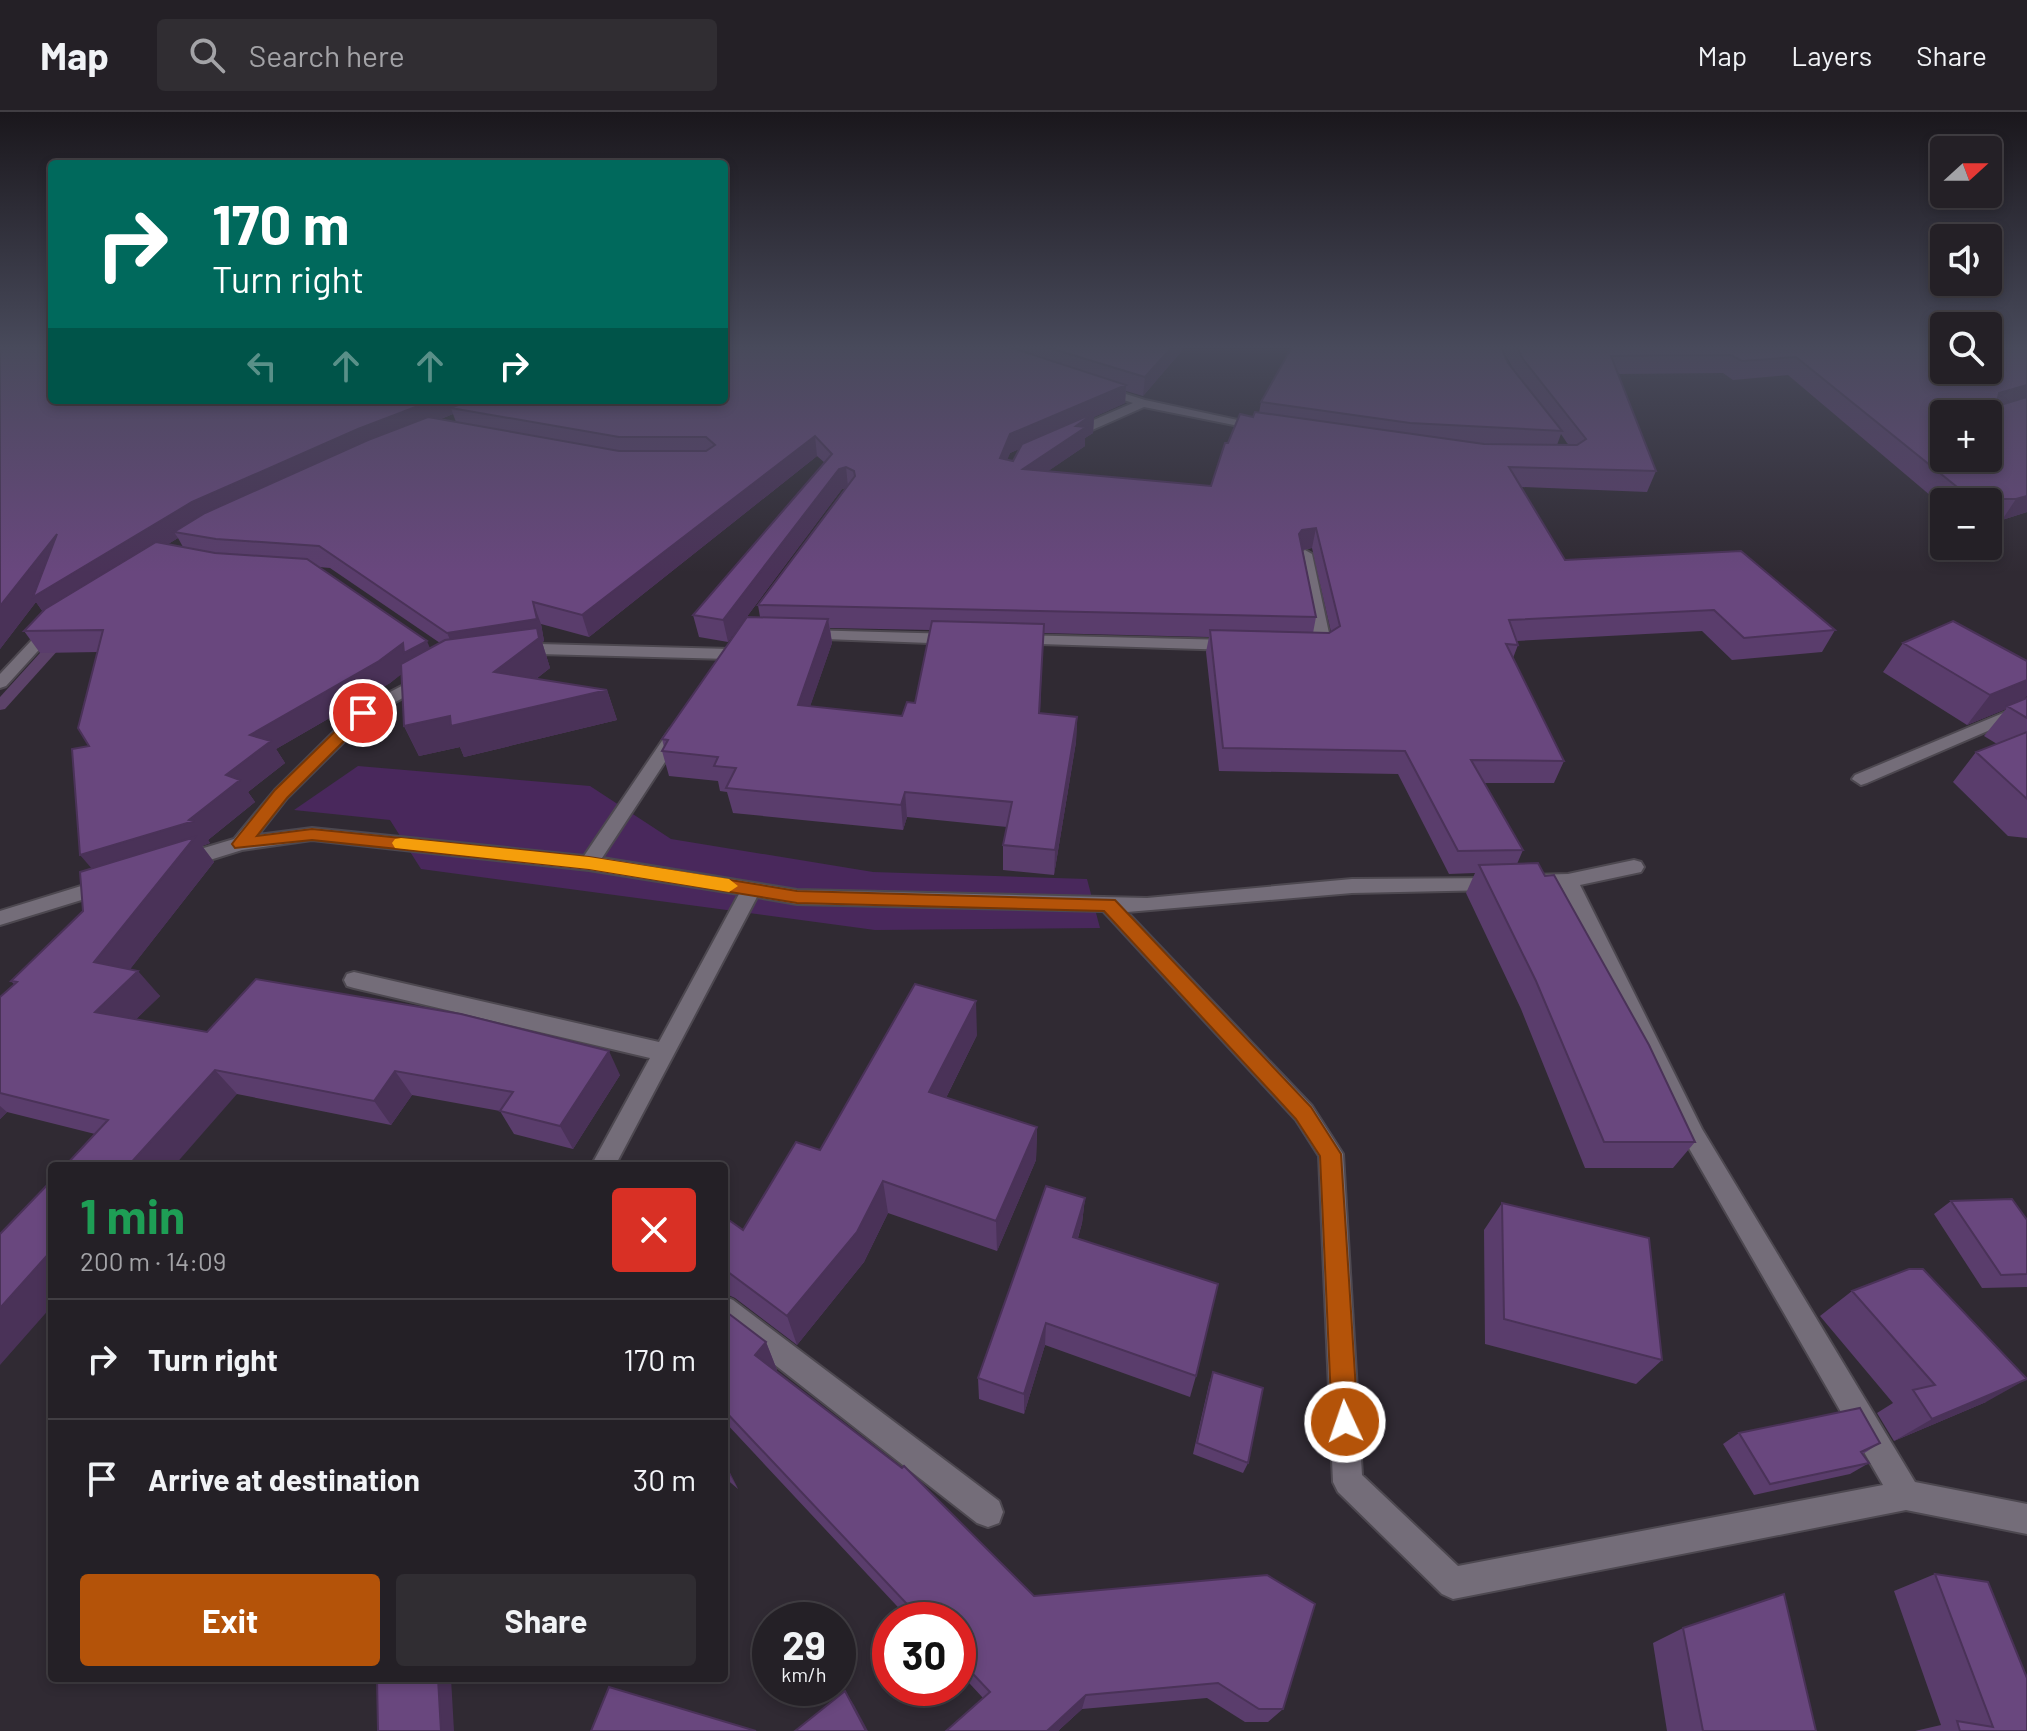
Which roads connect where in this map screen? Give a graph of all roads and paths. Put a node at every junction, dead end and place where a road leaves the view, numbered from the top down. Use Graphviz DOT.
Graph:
graph roads {
  1 [pos="1098,423"];
  2 [pos="1241,423"];
  3 [pos="1279,430"];
  4 [pos="1058,440"];
  5 [pos="1305,554"];
  6 [pos="66,617"];
  7 [pos="791,634"];
  8 [pos="1245,645"];
  9 [pos="1293,646"];
  10 [pos="511,654"];
  11 [pos="729,655"];
  12 [pos="441,670"];
  13 [pos="0,683"];
  14 [pos="2027,708"];
  15 [pos="686,719"];
  16 [pos="1861,779"];
  17 [pos="241,844"];
  18 [pos="589,863"];
  19 [pos="170,866"];
  20 [pos="1634,867"];
  21 [pos="128,879"];
  22 [pos="1568,881"];
  23 [pos="752,889"];
  24 [pos="1109,905"];
  25 [pos="0,918"];
  26 [pos="354,980"];
  27 [pos="664,1052"];
  28 [pos="605,1162"];
  29 [pos="728,1312"];
  30 [pos="1906,1495"];
  31 [pos="988,1512"];
  32 [pos="2027,1519"];
  1 -- 4 [label="street"];
  2 -- 3 [label="street"];
  5 -- 9 [label="street"];
  6 -- 13 [label="street"];
  7 -- 8 [label="street"];
  10 -- 11 [label="street"];
  12 -- 17 [label="street"];
  14 -- 16 [label="street"];
  15 -- 18 [label="street"];
  17 -- 18 [label="street"];
  17 -- 19 [label="street"];
  18 -- 23 [label="street"];
  20 -- 22 [label="street"];
  21 -- 25 [label="street"];
  22 -- 24 [label="street"];
  22 -- 30 [label="street"];
  23 -- 24 [label="street"];
  23 -- 27 [label="street"];
  24 -- 30 [label="street"];
  26 -- 27 [label="street"];
  27 -- 28 [label="street"];
  29 -- 31 [label="street"];
  30 -- 32 [label="street"];
}
